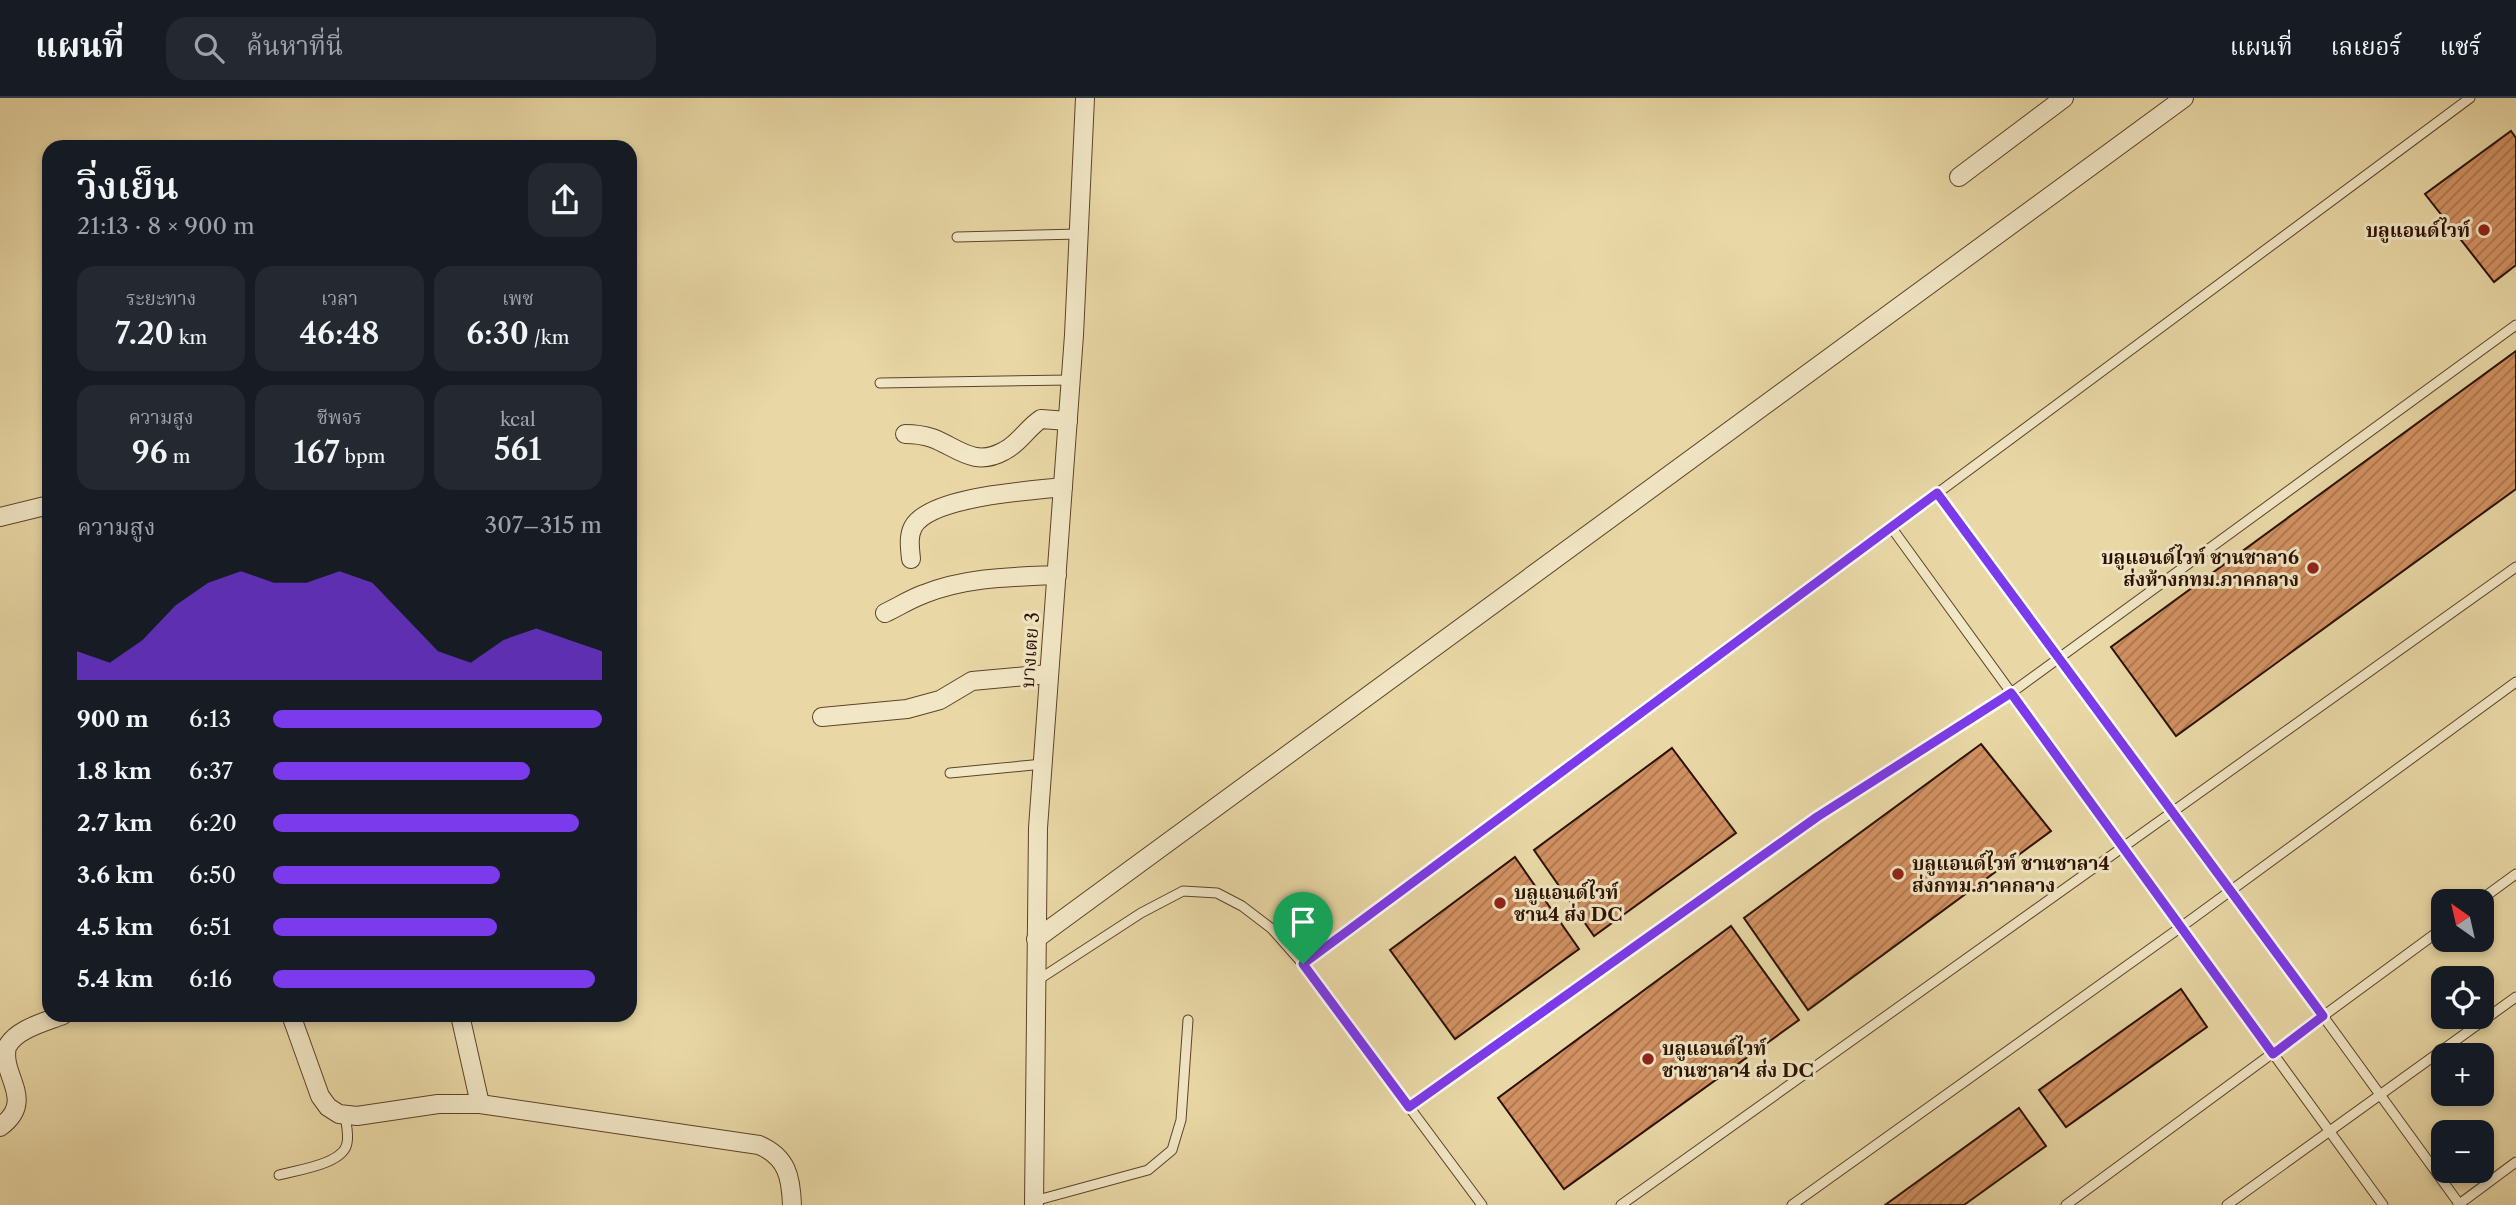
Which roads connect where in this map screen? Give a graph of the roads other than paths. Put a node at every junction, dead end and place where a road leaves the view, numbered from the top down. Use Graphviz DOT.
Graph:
graph roads {
  1 [pos="1085,98"];
  2 [pos="2064,98"];
  3 [pos="2184,98"];
  4 [pos="2470,98"];
  5 [pos="1959,177"];
  6 [pos="1079,234"];
  7 [pos="957,237"];
  8 [pos="2516,325"];
  9 [pos="1071,380"];
  10 [pos="880,383"];
  11 [pos="1068,421"];
  12 [pos="905,434"];
  13 [pos="1063,487"];
  14 [pos="1937,493"];
  15 [pos="42,507"];
  16 [pos="0,517"];
  17 [pos="1891,527"];
  18 [pos="911,559"];
  19 [pos="2516,567"];
  20 [pos="1057,575"];
  21 [pos="885,613"];
  22 [pos="2059,658"];
  23 [pos="1049,674"];
  24 [pos="2516,682"];
  25 [pos="2011,693"];
  26 [pos="822,716"];
  27 [pos="1043,764"];
  28 [pos="950,773"];
  29 [pos="2173,812"];
  30 [pos="2123,847"];
  31 [pos="2516,874"];
  32 [pos="2494,890"];
  33 [pos="2231,891"];
  34 [pos="2181,927"];
  35 [pos="2431,937"];
  36 [pos="1037,939"];
  37 [pos="1303,964"];
  38 [pos="1036,981"];
  39 [pos="2516,997"];
  40 [pos="2323,1016"];
  41 [pos="1188,1020"];
  42 [pos="44,1022"];
  43 [pos="294,1022"];
  44 [pos="462,1022"];
  45 [pos="2273,1054"];
  46 [pos="2380,1095"];
  47 [pos="480,1104"];
  48 [pos="1409,1107"];
  49 [pos="345,1115"];
  50 [pos="0,1127"];
  51 [pos="2329,1131"];
  52 [pos="2516,1162"];
  53 [pos="279,1175"];
  54 [pos="1034,1203"];
  55 [pos="792,1205"];
  56 [pos="1482,1205"];
  57 [pos="1621,1205"];
  58 [pos="1792,1205"];
  59 [pos="2066,1205"];
  60 [pos="2227,1205"];
  61 [pos="2383,1205"];
  62 [pos="2459,1205"];
  1 -- 6 [label="street, บางเตย 3"];
  2 -- 5 [label="street"];
  3 -- 36 [label="street"];
  4 -- 14 [label="lane"];
  6 -- 7 [label="lane"];
  6 -- 9 [label="street, บางเตย 3"];
  8 -- 22 [label="lane"];
  9 -- 10 [label="lane"];
  9 -- 11 [label="street, บางเตย 3"];
  11 -- 12 [label="street"];
  11 -- 13 [label="street, บางเตย 3"];
  13 -- 18 [label="street"];
  13 -- 20 [label="street, บางเตย 3"];
  14 -- 17 [label="lane"];
  14 -- 22 [label="lane"];
  15 -- 16 [label="street"];
  17 -- 25 [label="lane"];
  17 -- 37 [label="lane"];
  19 -- 29 [label="lane"];
  20 -- 21 [label="street"];
  20 -- 23 [label="street, บางเตย 3"];
  22 -- 25 [label="lane"];
  22 -- 29 [label="lane"];
  23 -- 26 [label="street"];
  23 -- 27 [label="street, บางเตย 3"];
  24 -- 33 [label="lane"];
  25 -- 30 [label="lane"];
  25 -- 48 [label="lane"];
  27 -- 28 [label="lane"];
  27 -- 36 [label="street, บางเตย 3"];
  29 -- 30 [label="lane"];
  29 -- 33 [label="lane"];
  30 -- 34 [label="lane"];
  30 -- 57 [label="lane"];
  31 -- 32 [label="lane"];
  33 -- 34 [label="lane"];
  33 -- 40 [label="lane"];
  34 -- 45 [label="lane"];
  34 -- 58 [label="lane"];
  35 -- 40 [label="lane"];
  36 -- 38 [label="street, บางเตย 3"];
  37 -- 38 [label="lane"];
  37 -- 48 [label="lane"];
  38 -- 54 [label="street, บางเตย 3"];
  39 -- 46 [label="lane"];
  40 -- 45 [label="lane"];
  40 -- 46 [label="lane"];
  41 -- 54 [label="lane"];
  42 -- 50 [label="street"];
  43 -- 49 [label="street"];
  44 -- 47 [label="street"];
  45 -- 51 [label="lane"];
  45 -- 59 [label="lane"];
  46 -- 51 [label="lane"];
  46 -- 62 [label="lane"];
  47 -- 49 [label="street"];
  47 -- 55 [label="street"];
  48 -- 56 [label="lane"];
  49 -- 53 [label="lane"];
  51 -- 60 [label="lane"];
  51 -- 61 [label="lane"];
  52 -- 62 [label="lane"];
}
